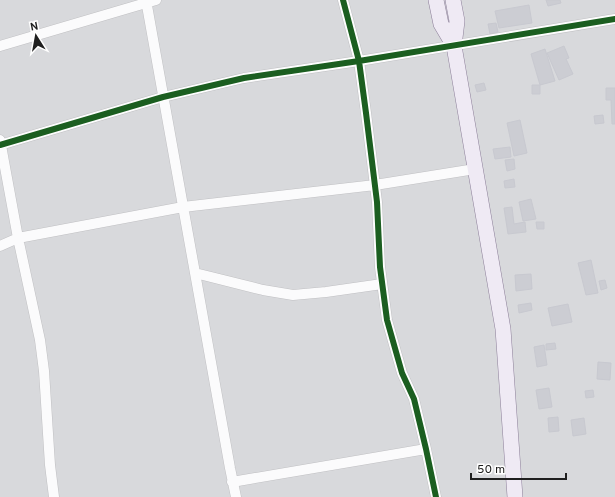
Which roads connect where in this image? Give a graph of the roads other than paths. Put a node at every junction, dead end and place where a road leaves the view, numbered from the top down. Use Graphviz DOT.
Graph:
graph roads {
  1 [pos="343,0"];
  2 [pos="436,0"];
  3 [pos="454,0"];
  4 [pos="149,1"];
  5 [pos="615,19"];
  6 [pos="0,46"];
  7 [pos="454,46"];
  8 [pos="359,61"];
  9 [pos="163,97"];
  10 [pos="0,143"];
  11 [pos="475,169"];
  12 [pos="375,185"];
  13 [pos="183,207"];
  14 [pos="18,238"];
  15 [pos="0,246"];
  16 [pos="195,273"];
  17 [pos="382,284"];
  18 [pos="426,449"];
  19 [pos="232,482"];
  20 [pos="54,497"];
  21 [pos="236,497"];
  22 [pos="436,497"];
  23 [pos="515,497"];
  1 -- 8 [label="street"];
  2 -- 7 [label="main road"];
  3 -- 7 [label="main road"];
  4 -- 6 [label="street"];
  4 -- 9 [label="street"];
  5 -- 7 [label="street"];
  7 -- 8 [label="street"];
  7 -- 11 [label="main road"];
  8 -- 9 [label="street"];
  8 -- 12 [label="street"];
  9 -- 10 [label="street"];
  9 -- 13 [label="street"];
  10 -- 14 [label="street"];
  11 -- 12 [label="street"];
  11 -- 23 [label="main road"];
  12 -- 13 [label="street"];
  12 -- 17 [label="street"];
  13 -- 14 [label="street"];
  13 -- 16 [label="street"];
  14 -- 15 [label="street"];
  14 -- 20 [label="street"];
  16 -- 17 [label="street"];
  16 -- 19 [label="street"];
  17 -- 18 [label="street"];
  18 -- 19 [label="street"];
  18 -- 22 [label="street"];
  19 -- 21 [label="street"];
}
